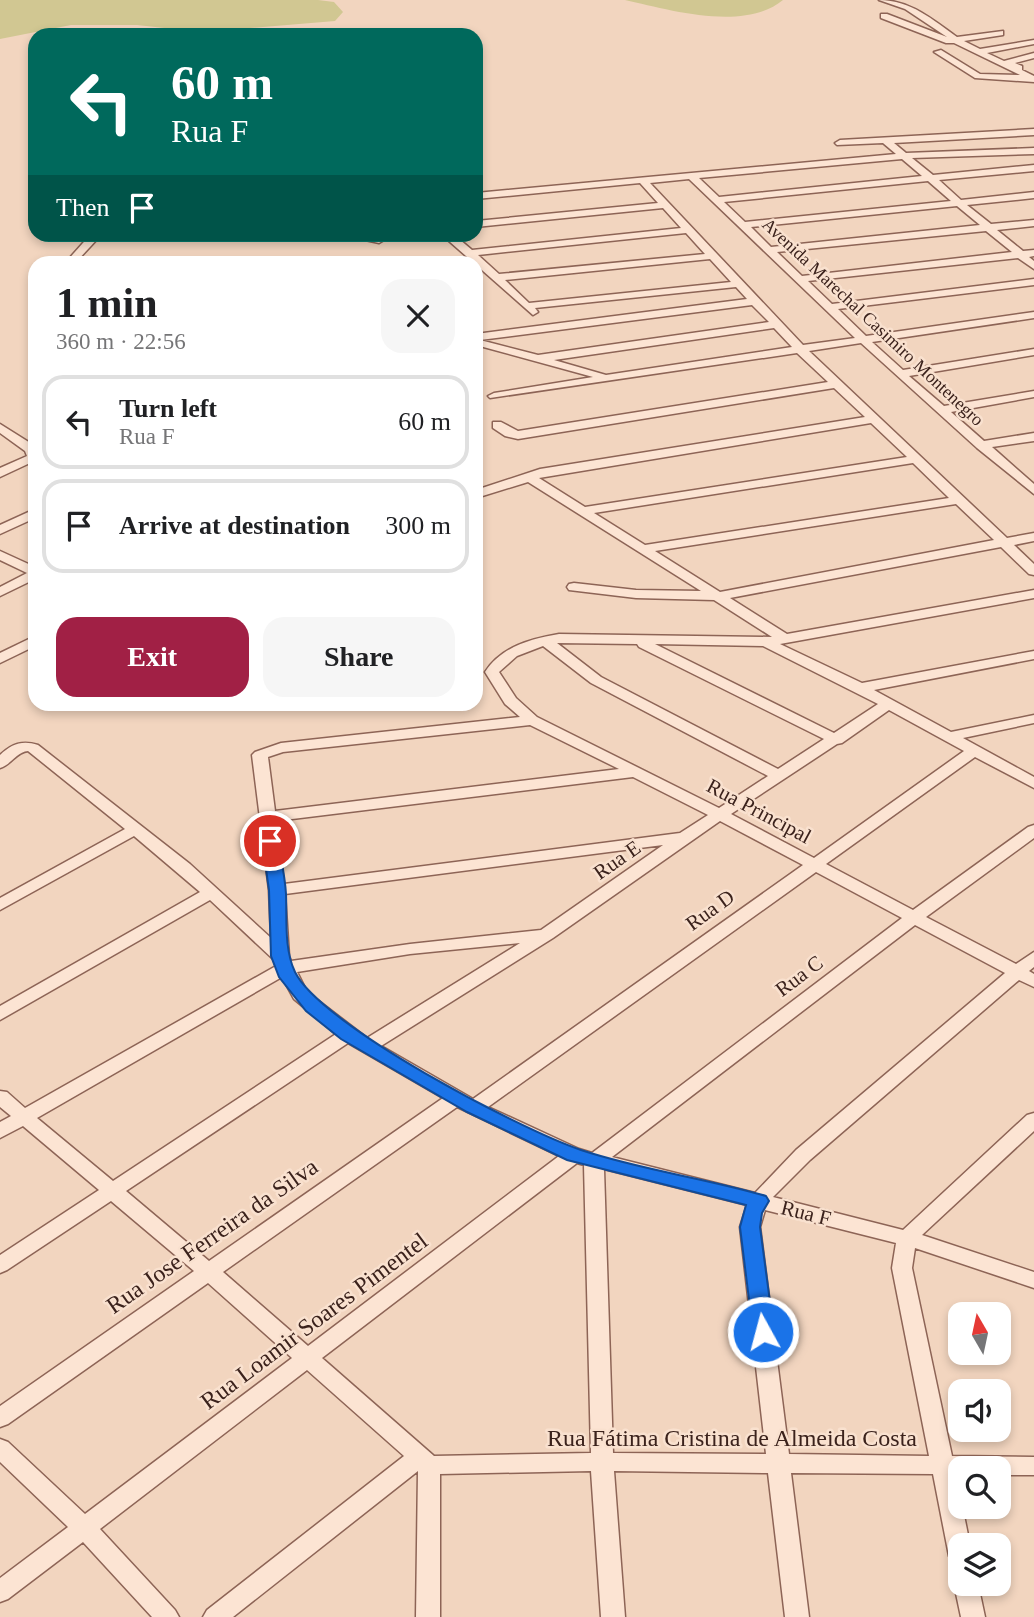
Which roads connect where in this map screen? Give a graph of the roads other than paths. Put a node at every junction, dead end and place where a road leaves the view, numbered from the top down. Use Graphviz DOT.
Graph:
graph roads {
  1 [pos="883,0"];
  2 [pos="907,3"];
  3 [pos="884,16"];
  4 [pos="1000,33"];
  5 [pos="959,42"];
  6 [pos="1034,42"];
  7 [pos="938,52"];
  8 [pos="978,52"];
  9 [pos="1034,55"];
  10 [pos="1033,77"];
  11 [pos="1034,132"];
  12 [pos="885,140"];
  13 [pos="841,143"];
  14 [pos="1034,151"];
  15 [pos="903,156"];
  16 [pos="1034,168"];
  17 [pos="691,176"];
  18 [pos="929,178"];
  19 [pos="642,180"];
  20 [pos="483,195"];
  21 [pos="1034,195"];
  22 [pos="716,200"];
  23 [pos="959,203"];
  24 [pos="665,205"];
  25 [pos="483,222"];
  26 [pos="1034,223"];
  27 [pos="743,225"];
  28 [pos="988,228"];
  29 [pos="688,230"];
  30 [pos="90,242"];
  31 [pos="457,242"];
  32 [pos="769,250"];
  33 [pos="472,253"];
  34 [pos="1034,253"];
  35 [pos="1019,254"];
  36 [pos="77,256"];
  37 [pos="475,256"];
  38 [pos="712,256"];
  39 [pos="1034,265"];
  40 [pos="483,266"];
  41 [pos="494,278"];
  42 [pos="799,279"];
  43 [pos="1034,282"];
  44 [pos="739,284"];
  45 [pos="755,301"];
  46 [pos="527,306"];
  47 [pos="830,307"];
  48 [pos="1034,315"];
  49 [pos="777,324"];
  50 [pos="550,328"];
  51 [pos="483,339"];
  52 [pos="863,340"];
  53 [pos="483,342"];
  54 [pos="800,349"];
  55 [pos="1034,352"];
  56 [pos="535,359"];
  57 [pos="900,374"];
  58 [pos="610,378"];
  59 [pos="837,384"];
  60 [pos="1034,394"];
  61 [pos="494,396"];
  62 [pos="941,410"];
  63 [pos="874,419"];
  64 [pos="497,425"];
  65 [pos="0,428"];
  66 [pos="1034,436"];
  67 [pos="981,445"];
  68 [pos="28,447"];
  69 [pos="916,459"];
  70 [pos="28,462"];
  71 [pos="0,473"];
  72 [pos="535,475"];
  73 [pos="1032,487"];
  74 [pos="483,492"];
  75 [pos="959,500"];
  76 [pos="583,511"];
  77 [pos="28,516"];
  78 [pos="0,530"];
  79 [pos="1034,537"];
  80 [pos="1003,542"];
  81 [pos="0,545"];
  82 [pos="645,549"];
  83 [pos="0,555"];
  84 [pos="28,558"];
  85 [pos="28,569"];
  86 [pos="1034,571"];
  87 [pos="28,577"];
  88 [pos="574,587"];
  89 [pos="0,592"];
  90 [pos="1034,594"];
  91 [pos="718,596"];
  92 [pos="545,640"];
  93 [pos="787,640"];
  94 [pos="639,642"];
  95 [pos="766,642"];
  96 [pos="28,644"];
  97 [pos="1034,655"];
  98 [pos="0,659"];
  99 [pos="490,668"];
  100 [pos="860,688"];
  101 [pos="888,704"];
  102 [pos="1034,719"];
  103 [pos="532,720"];
  104 [pos="951,736"];
  105 [pos="837,740"];
  106 [pos="974,751"];
  107 [pos="0,763"];
  108 [pos="636,772"];
  109 [pos="780,776"];
  110 [pos="1034,783"];
  111 [pos="721,814"];
  112 [pos="266,817"];
  113 [pos="136,829"];
  114 [pos="1034,830"];
  115 [pos="684,838"];
  116 [pos="813,864"];
  117 [pos="277,890"];
  118 [pos="212,892"];
  119 [pos="0,905"];
  120 [pos="914,917"];
  121 [pos="547,934"];
  122 [pos="1034,958"];
  123 [pos="282,962"];
  124 [pos="1017,972"];
  125 [pos="1034,981"];
  126 [pos="0,1014"];
  127 [pos="348,1035"];
  128 [pos="367,1046"];
  129 [pos="0,1097"];
  130 [pos="465,1103"];
  131 [pos="24,1116"];
  132 [pos="1034,1121"];
  133 [pos="0,1131"];
  134 [pos="584,1158"];
  135 [pos="111,1191"];
  136 [pos="759,1201"];
  137 [pos="906,1238"];
  138 [pos="0,1265"];
  139 [pos="207,1270"];
  140 [pos="1034,1280"];
  141 [pos="309,1357"];
  142 [pos="0,1418"];
  143 [pos="0,1448"];
  144 [pos="424,1461"];
  145 [pos="602,1462"];
  146 [pos="780,1463"];
  147 [pos="942,1465"];
  148 [pos="1034,1466"];
  149 [pos="86,1530"];
  150 [pos="956,1533"];
  151 [pos="0,1592"];
  152 [pos="969,1596"];
  153 [pos="167,1617"];
  154 [pos="215,1617"];
  155 [pos="428,1617"];
  156 [pos="613,1617"];
  157 [pos="797,1617"];
  158 [pos="973,1617"];
  1 -- 2 [label="street"];
  2 -- 5 [label="street"];
  3 -- 5 [label="street"];
  4 -- 5 [label="street"];
  5 -- 8 [label="street"];
  6 -- 8 [label="street"];
  7 -- 10 [label="street"];
  8 -- 10 [label="street"];
  9 -- 10 [label="street"];
  11 -- 12 [label="street"];
  12 -- 13 [label="street"];
  12 -- 15 [label="street"];
  14 -- 15 [label="street"];
  15 -- 17 [label="street"];
  15 -- 18 [label="street"];
  16 -- 18 [label="street"];
  17 -- 19 [label="street"];
  17 -- 22 [label="street, Avenida Marechal Casimiro Montenegro"];
  18 -- 22 [label="street"];
  18 -- 23 [label="street"];
  19 -- 20 [label="street"];
  19 -- 24 [label="street"];
  21 -- 23 [label="street"];
  22 -- 27 [label="street, Avenida Marechal Casimiro Montenegro"];
  23 -- 27 [label="street"];
  23 -- 28 [label="street"];
  24 -- 25 [label="street"];
  24 -- 29 [label="street"];
  26 -- 28 [label="street"];
  27 -- 32 [label="street, Avenida Marechal Casimiro Montenegro"];
  28 -- 32 [label="street"];
  28 -- 35 [label="street"];
  29 -- 33 [label="street"];
  29 -- 38 [label="street"];
  30 -- 36 [label="street"];
  31 -- 33 [label="street"];
  32 -- 42 [label="street, Avenida Marechal Casimiro Montenegro"];
  33 -- 37 [label="street"];
  34 -- 35 [label="street"];
  35 -- 39 [label="street"];
  35 -- 42 [label="street"];
  38 -- 41 [label="street"];
  38 -- 44 [label="street"];
  40 -- 41 [label="street"];
  41 -- 46 [label="street"];
  42 -- 47 [label="street, Avenida Marechal Casimiro Montenegro"];
  43 -- 47 [label="street"];
  44 -- 45 [label="street"];
  44 -- 46 [label="street"];
  45 -- 49 [label="street"];
  45 -- 50 [label="street"];
  46 -- 50 [label="street"];
  47 -- 52 [label="street, Avenida Marechal Casimiro Montenegro"];
  48 -- 52 [label="street"];
  49 -- 54 [label="street"];
  49 -- 56 [label="street"];
  50 -- 51 [label="street"];
  52 -- 54 [label="street"];
  52 -- 57 [label="street, Avenida Marechal Casimiro Montenegro"];
  53 -- 56 [label="street"];
  54 -- 58 [label="street"];
  54 -- 59 [label="street"];
  55 -- 57 [label="street"];
  56 -- 58 [label="street"];
  57 -- 62 [label="street, Avenida Marechal Casimiro Montenegro"];
  58 -- 61 [label="street"];
  59 -- 63 [label="street"];
  59 -- 64 [label="street"];
  60 -- 62 [label="street"];
  62 -- 67 [label="street, Avenida Marechal Casimiro Montenegro"];
  63 -- 69 [label="street"];
  63 -- 72 [label="street"];
  65 -- 68 [label="street"];
  66 -- 67 [label="street"];
  67 -- 73 [label="street, Avenida Marechal Casimiro Montenegro"];
  69 -- 75 [label="street"];
  69 -- 76 [label="street"];
  70 -- 71 [label="street"];
  72 -- 74 [label="street"];
  72 -- 76 [label="street"];
  75 -- 80 [label="street"];
  75 -- 82 [label="street"];
  76 -- 82 [label="street"];
  77 -- 78 [label="street"];
  79 -- 80 [label="street"];
  80 -- 86 [label="street"];
  80 -- 91 [label="street"];
  81 -- 84 [label="street"];
  82 -- 91 [label="street"];
  83 -- 85 [label="street"];
  87 -- 89 [label="street"];
  88 -- 91 [label="street"];
  90 -- 93 [label="street"];
  91 -- 93 [label="street"];
  92 -- 94 [label="street"];
  92 -- 99 [label="street"];
  92 -- 109 [label="street"];
  93 -- 95 [label="street"];
  94 -- 95 [label="street"];
  94 -- 105 [label="street"];
  95 -- 100 [label="street"];
  96 -- 98 [label="street"];
  97 -- 100 [label="street"];
  99 -- 103 [label="street, Rua Principal"];
  100 -- 101 [label="street"];
  101 -- 104 [label="street"];
  101 -- 105 [label="street, Rua E"];
  102 -- 104 [label="street"];
  103 -- 108 [label="street, Rua Principal"];
  103 -- 112 [label="street, Rua F"];
  104 -- 106 [label="street"];
  105 -- 109 [label="street, Rua E"];
  106 -- 110 [label="street"];
  106 -- 116 [label="street, Rua D"];
  107 -- 113 [label="street"];
  108 -- 111 [label="street, Rua Principal"];
  108 -- 112 [label="street"];
  109 -- 111 [label="street, Rua E"];
  111 -- 115 [label="street, Rua E"];
  111 -- 116 [label="street, Rua Principal"];
  112 -- 117 [label="street, Rua F"];
  113 -- 118 [label="street"];
  113 -- 119 [label="street"];
  114 -- 120 [label="street, Rua C"];
  115 -- 117 [label="street"];
  115 -- 121 [label="street, Rua E"];
  116 -- 120 [label="street, Rua Principal"];
  116 -- 130 [label="street, Rua D"];
  117 -- 123 [label="street, Rua F"];
  118 -- 123 [label="street"];
  118 -- 126 [label="street"];
  120 -- 124 [label="street, Rua Principal"];
  120 -- 134 [label="street, Rua C"];
  121 -- 123 [label="street"];
  121 -- 128 [label="street, Rua E"];
  122 -- 124 [label="street"];
  123 -- 127 [label="street, Rua F"];
  123 -- 131 [label="street"];
  124 -- 125 [label="street, Rua Principal"];
  124 -- 136 [label="street"];
  127 -- 128 [label="street, Rua F"];
  127 -- 135 [label="street"];
  128 -- 130 [label="street, Rua F"];
  129 -- 131 [label="street"];
  130 -- 134 [label="street, Rua F"];
  130 -- 139 [label="street, Rua Jose Ferreira da Silva"];
  131 -- 133 [label="street"];
  131 -- 135 [label="street"];
  132 -- 137 [label="street"];
  134 -- 136 [label="street, Rua F"];
  134 -- 141 [label="street, Rua Loamir Soares Pimentel"];
  134 -- 145 [label="street"];
  135 -- 138 [label="street"];
  135 -- 139 [label="street"];
  136 -- 137 [label="street, Rua F"];
  136 -- 146 [label="street"];
  137 -- 140 [label="street, Rua F"];
  137 -- 147 [label="street"];
  139 -- 141 [label="street"];
  139 -- 142 [label="street, Rua Jose Ferreira da Silva"];
  141 -- 144 [label="street"];
  141 -- 149 [label="street, Rua Loamir Soares Pimentel"];
  143 -- 149 [label="street"];
  144 -- 145 [label="street, Rua Fátima Cristina de Almeida Costa"];
  144 -- 154 [label="street"];
  144 -- 155 [label="street"];
  145 -- 146 [label="street, Rua Fátima Cristina de Almeida Costa"];
  145 -- 156 [label="street"];
  146 -- 147 [label="street, Rua Fátima Cristina de Almeida Costa"];
  146 -- 157 [label="street"];
  147 -- 148 [label="street, Rua Fátima Cristina de Almeida Costa"];
  147 -- 150 [label="street"];
  149 -- 151 [label="street, Rua Loamir Soares Pimentel"];
  149 -- 153 [label="street"];
  152 -- 158 [label="street"];
}
